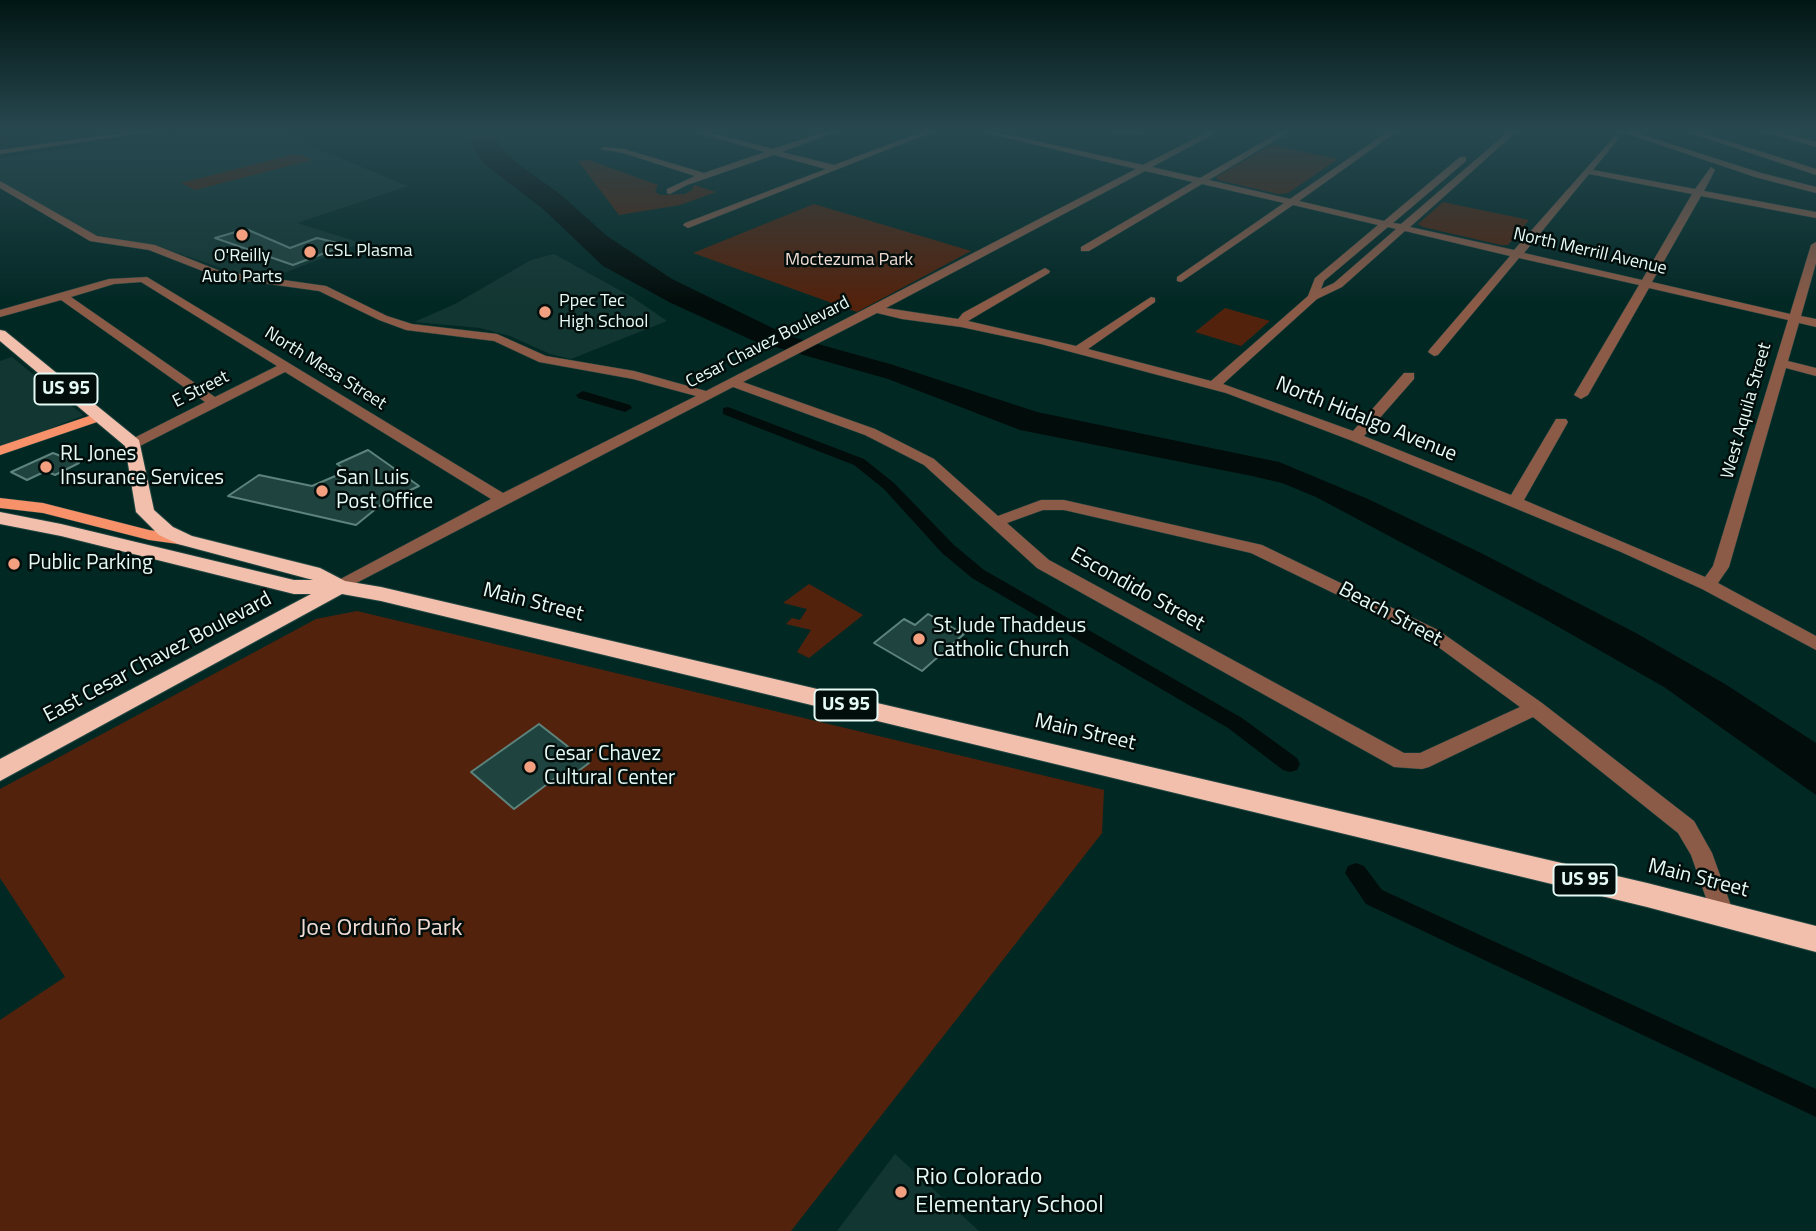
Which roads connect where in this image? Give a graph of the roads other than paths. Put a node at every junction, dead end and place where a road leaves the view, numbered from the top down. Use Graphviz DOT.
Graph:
graph roads {
  1 [pos="9,189"];
  2 [pos="674,189"];
  3 [pos="779,189"];
  4 [pos="1102,189"];
  5 [pos="1188,189"];
  6 [pos="1241,189"];
  7 [pos="1309,189"];
  8 [pos="1426,189"];
  9 [pos="1446,189"];
  10 [pos="1570,189"];
  11 [pos="1684,189"];
  12 [pos="670,191"];
  13 [pos="1698,192"];
  14 [pos="1292,201"];
  15 [pos="1816,215"];
  16 [pos="1387,223"];
  17 [pos="688,225"];
  18 [pos="1403,227"];
  19 [pos="1816,245"];
  20 [pos="1085,249"];
  21 [pos="1517,253"];
  22 [pos="1045,271"];
  23 [pos="1181,279"];
  24 [pos="1645,283"];
  25 [pos="63,296"];
  26 [pos="1312,297"];
  27 [pos="1151,300"];
  28 [pos="876,309"];
  29 [pos="0,314"];
  30 [pos="1794,318"];
  31 [pos="961,323"];
  32 [pos="1816,323"];
  33 [pos="0,334"];
  34 [pos="1080,350"];
  35 [pos="1434,352"];
  36 [pos="1781,363"];
  37 [pos="285,368"];
  38 [pos="1816,372"];
  39 [pos="1409,376"];
  40 [pos="731,382"];
  41 [pos="1214,384"];
  42 [pos="708,395"];
  43 [pos="1581,395"];
  44 [pos="215,403"];
  45 [pos="101,416"];
  46 [pos="1561,422"];
  47 [pos="46,437"];
  48 [pos="1355,437"];
  49 [pos="133,444"];
  50 [pos="0,451"];
  51 [pos="0,458"];
  52 [pos="503,500"];
  53 [pos="1515,502"];
  54 [pos="0,503"];
  55 [pos="5,518"];
  56 [pos="996,522"];
  57 [pos="185,540"];
  58 [pos="1708,585"];
  59 [pos="340,587"];
  60 [pos="1816,644"];
  61 [pos="1535,708"];
  62 [pos="0,771"];
  63 [pos="1722,914"];
  64 [pos="1816,939"];
  1 -- 42 [label="street"];
  2 -- 12 [label="street"];
  3 -- 17 [label="street"];
  4 -- 28 [label="street, Cesar Chavez Boulevard"];
  5 -- 20 [label="street"];
  6 -- 14 [label="street, North Merrill Avenue"];
  7 -- 14 [label="street"];
  8 -- 16 [label="street"];
  9 -- 18 [label="street"];
  10 -- 21 [label="street"];
  11 -- 13 [label="street"];
  13 -- 15 [label="street"];
  13 -- 24 [label="street"];
  14 -- 16 [label="street, North Merrill Avenue"];
  14 -- 23 [label="street"];
  16 -- 18 [label="street, North Merrill Avenue"];
  16 -- 26 [label="street"];
  18 -- 21 [label="street, North Merrill Avenue"];
  18 -- 26 [label="street"];
  19 -- 30 [label="street, West Aquila Street"];
  21 -- 24 [label="street, North Merrill Avenue"];
  21 -- 35 [label="street"];
  22 -- 31 [label="street"];
  24 -- 30 [label="street, North Merrill Avenue"];
  24 -- 43 [label="street"];
  25 -- 29 [label="street"];
  25 -- 37 [label="street, North Mesa Street"];
  25 -- 44 [label="street"];
  26 -- 41 [label="street"];
  27 -- 34 [label="street"];
  28 -- 31 [label="street, North Hidalgo Avenue"];
  28 -- 40 [label="street, Cesar Chavez Boulevard"];
  30 -- 32 [label="street, North Merrill Avenue"];
  30 -- 36 [label="street, West Aquila Street"];
  31 -- 34 [label="street, North Hidalgo Avenue"];
  33 -- 45 [label="highway, US 95"];
  34 -- 41 [label="street, North Hidalgo Avenue"];
  36 -- 38 [label="street"];
  36 -- 58 [label="street, West Aquila Street"];
  37 -- 44 [label="street, E Street"];
  37 -- 52 [label="street, North Mesa Street"];
  39 -- 48 [label="street"];
  40 -- 42 [label="street, Cesar Chavez Boulevard"];
  40 -- 56 [label="street, Escondido Street"];
  41 -- 48 [label="street, North Hidalgo Avenue"];
  42 -- 52 [label="street, Cesar Chavez Boulevard"];
  44 -- 49 [label="street, E Street"];
  45 -- 47 [label="main road"];
  45 -- 49 [label="highway, US 95"];
  46 -- 53 [label="street"];
  47 -- 50 [label="main road"];
  47 -- 51 [label="main road"];
  48 -- 53 [label="street, North Hidalgo Avenue"];
  49 -- 57 [label="highway, US 95"];
  52 -- 59 [label="street, Cesar Chavez Boulevard"];
  53 -- 58 [label="street, North Hidalgo Avenue"];
  54 -- 57 [label="main road, Main Street / US 95"];
  55 -- 59 [label="highway, Main Street / US 95"];
  56 -- 61 [label="street, Beach Street"];
  56 -- 61 [label="street, Escondido Street"];
  57 -- 59 [label="highway, Main Street / US 95"];
  58 -- 60 [label="street, North Hidalgo Avenue"];
  59 -- 62 [label="highway, East Cesar Chavez Boulevard"];
  59 -- 63 [label="highway, Main Street / US 95"];
  61 -- 63 [label="street, Beach Street"];
  63 -- 64 [label="highway, Main Street / US 95"];
}
